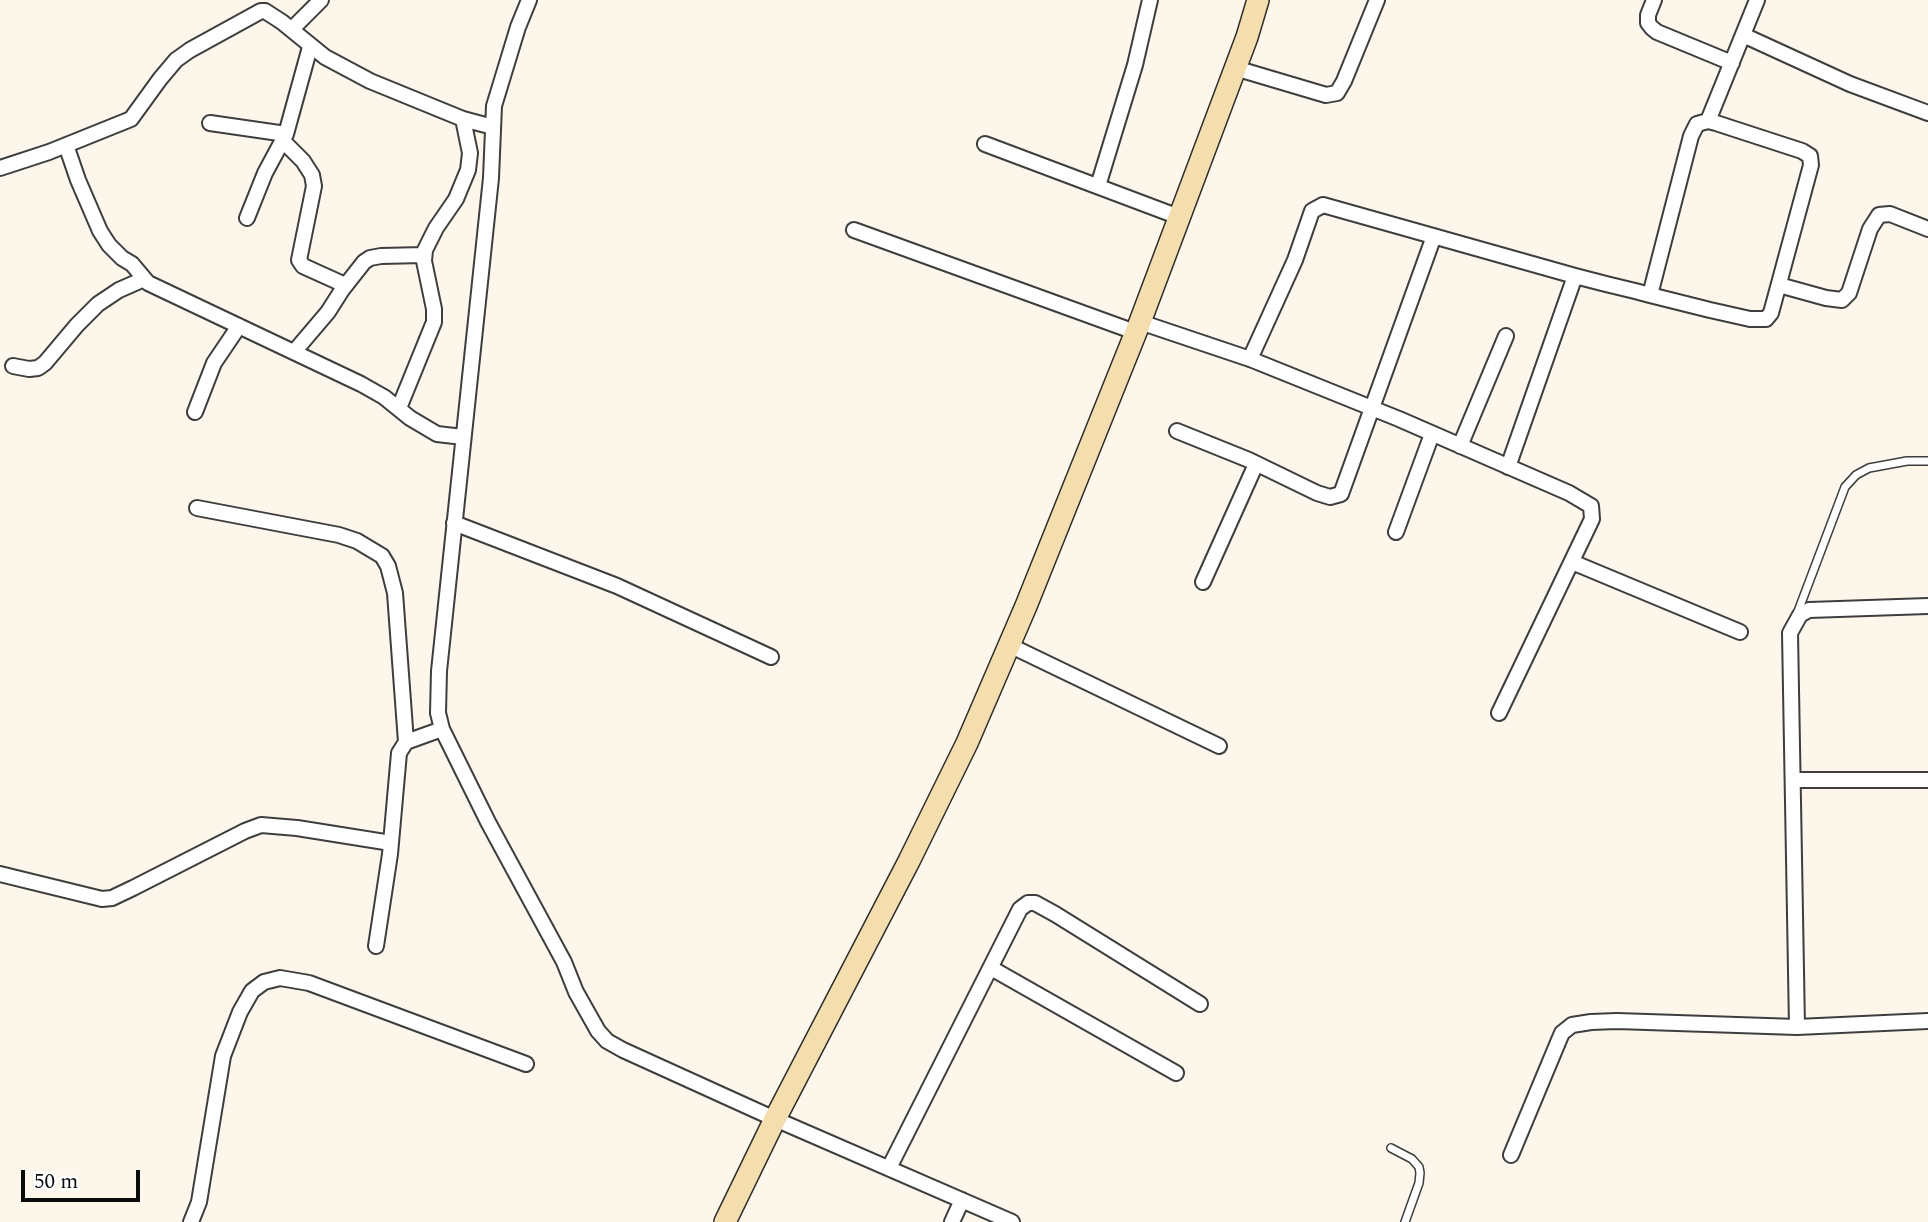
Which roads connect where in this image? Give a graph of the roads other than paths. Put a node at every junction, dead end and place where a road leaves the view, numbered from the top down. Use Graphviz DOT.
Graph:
graph roads {
  1 [pos="321,0"];
  2 [pos="529,0"];
  3 [pos="1150,0"];
  4 [pos="1258,0"];
  5 [pos="1377,0"];
  6 [pos="1654,0"];
  7 [pos="1757,0"];
  8 [pos="292,29"];
  9 [pos="1743,35"];
  10 [pos="310,47"];
  11 [pos="1732,63"];
  12 [pos="1235,68"];
  13 [pos="1928,113"];
  14 [pos="463,119"];
  15 [pos="1708,121"];
  16 [pos="210,123"];
  17 [pos="488,126"];
  18 [pos="284,138"];
  19 [pos="985,144"];
  20 [pos="66,145"];
  21 [pos="0,168"];
  22 [pos="1098,186"];
  23 [pos="1179,217"];
  24 [pos="247,218"];
  25 [pos="1928,229"];
  26 [pos="854,230"];
  27 [pos="1434,236"];
  28 [pos="424,255"];
  29 [pos="1575,276"];
  30 [pos="144,279"];
  31 [pos="345,285"];
  32 [pos="1779,285"];
  33 [pos="1650,295"];
  34 [pos="239,326"];
  35 [pos="1138,327"];
  36 [pos="1506,336"];
  37 [pos="294,352"];
  38 [pos="1250,359"];
  39 [pos="13,366"];
  40 [pos="400,408"];
  41 [pos="1371,408"];
  42 [pos="195,412"];
  43 [pos="1177,430"];
  44 [pos="1432,434"];
  45 [pos="460,437"];
  46 [pos="1460,446"];
  47 [pos="1928,461"];
  48 [pos="1256,464"];
  49 [pos="1508,467"];
  50 [pos="197,508"];
  51 [pos="454,523"];
  52 [pos="1396,532"];
  53 [pos="1572,562"];
  54 [pos="1203,582"];
  55 [pos="1928,606"];
  56 [pos="1793,623"];
  57 [pos="1740,632"];
  58 [pos="1009,645"];
  59 [pos="771,657"];
  60 [pos="1499,713"];
  61 [pos="442,729"];
  62 [pos="406,742"];
  63 [pos="1219,746"];
  64 [pos="1794,780"];
  65 [pos="1928,780"];
  66 [pos="391,843"];
  67 [pos="0,874"];
  68 [pos="376,946"];
  69 [pos="990,968"];
  70 [pos="1200,1004"];
  71 [pos="1928,1021"];
  72 [pos="1797,1027"];
  73 [pos="526,1064"];
  74 [pos="1176,1073"];
  75 [pos="775,1119"];
  76 [pos="1391,1147"];
  77 [pos="1511,1156"];
  78 [pos="889,1168"];
  79 [pos="962,1200"];
  80 [pos="191,1222"];
  81 [pos="727,1222"];
  82 [pos="952,1222"];
  83 [pos="1012,1222"];
  84 [pos="1405,1222"];
  1 -- 8 [label="street"];
  2 -- 17 [label="street"];
  3 -- 22 [label="street"];
  4 -- 12 [label="main road"];
  5 -- 12 [label="street"];
  6 -- 11 [label="street"];
  7 -- 9 [label="street"];
  8 -- 10 [label="street"];
  8 -- 20 [label="street"];
  9 -- 11 [label="street"];
  9 -- 13 [label="street"];
  10 -- 14 [label="street"];
  10 -- 18 [label="street"];
  11 -- 15 [label="street"];
  12 -- 23 [label="main road"];
  14 -- 17 [label="street"];
  14 -- 28 [label="street"];
  15 -- 32 [label="street"];
  15 -- 33 [label="street"];
  16 -- 18 [label="street"];
  17 -- 45 [label="street"];
  18 -- 24 [label="street"];
  18 -- 31 [label="street"];
  19 -- 22 [label="street"];
  20 -- 21 [label="street"];
  20 -- 30 [label="street"];
  22 -- 23 [label="street"];
  23 -- 35 [label="main road"];
  25 -- 32 [label="street"];
  26 -- 35 [label="street"];
  27 -- 29 [label="street"];
  27 -- 38 [label="street"];
  27 -- 41 [label="street"];
  28 -- 31 [label="street"];
  28 -- 40 [label="street"];
  29 -- 33 [label="street"];
  29 -- 49 [label="street"];
  30 -- 34 [label="street"];
  30 -- 39 [label="street"];
  31 -- 37 [label="street"];
  32 -- 33 [label="street"];
  34 -- 37 [label="street"];
  34 -- 42 [label="street"];
  35 -- 38 [label="street"];
  35 -- 58 [label="main road"];
  36 -- 46 [label="street"];
  37 -- 40 [label="street"];
  38 -- 41 [label="street"];
  40 -- 45 [label="street"];
  41 -- 44 [label="street"];
  41 -- 48 [label="street"];
  43 -- 48 [label="street"];
  44 -- 46 [label="street"];
  44 -- 52 [label="street"];
  45 -- 51 [label="street"];
  46 -- 49 [label="street"];
  47 -- 56 [label="lane"];
  48 -- 54 [label="street"];
  49 -- 53 [label="street"];
  50 -- 62 [label="street"];
  51 -- 59 [label="street"];
  51 -- 61 [label="street"];
  53 -- 57 [label="street"];
  53 -- 60 [label="street"];
  55 -- 56 [label="street"];
  56 -- 64 [label="street"];
  58 -- 63 [label="street"];
  58 -- 75 [label="main road"];
  61 -- 62 [label="street"];
  61 -- 75 [label="street"];
  62 -- 66 [label="street"];
  64 -- 65 [label="street"];
  64 -- 72 [label="street"];
  66 -- 67 [label="street"];
  66 -- 68 [label="street"];
  69 -- 70 [label="street"];
  69 -- 74 [label="street"];
  69 -- 78 [label="street"];
  71 -- 72 [label="street"];
  72 -- 77 [label="street"];
  73 -- 80 [label="street"];
  75 -- 78 [label="street"];
  75 -- 81 [label="main road"];
  76 -- 84 [label="lane"];
  78 -- 79 [label="street"];
  79 -- 82 [label="street"];
  79 -- 83 [label="street"];
}
